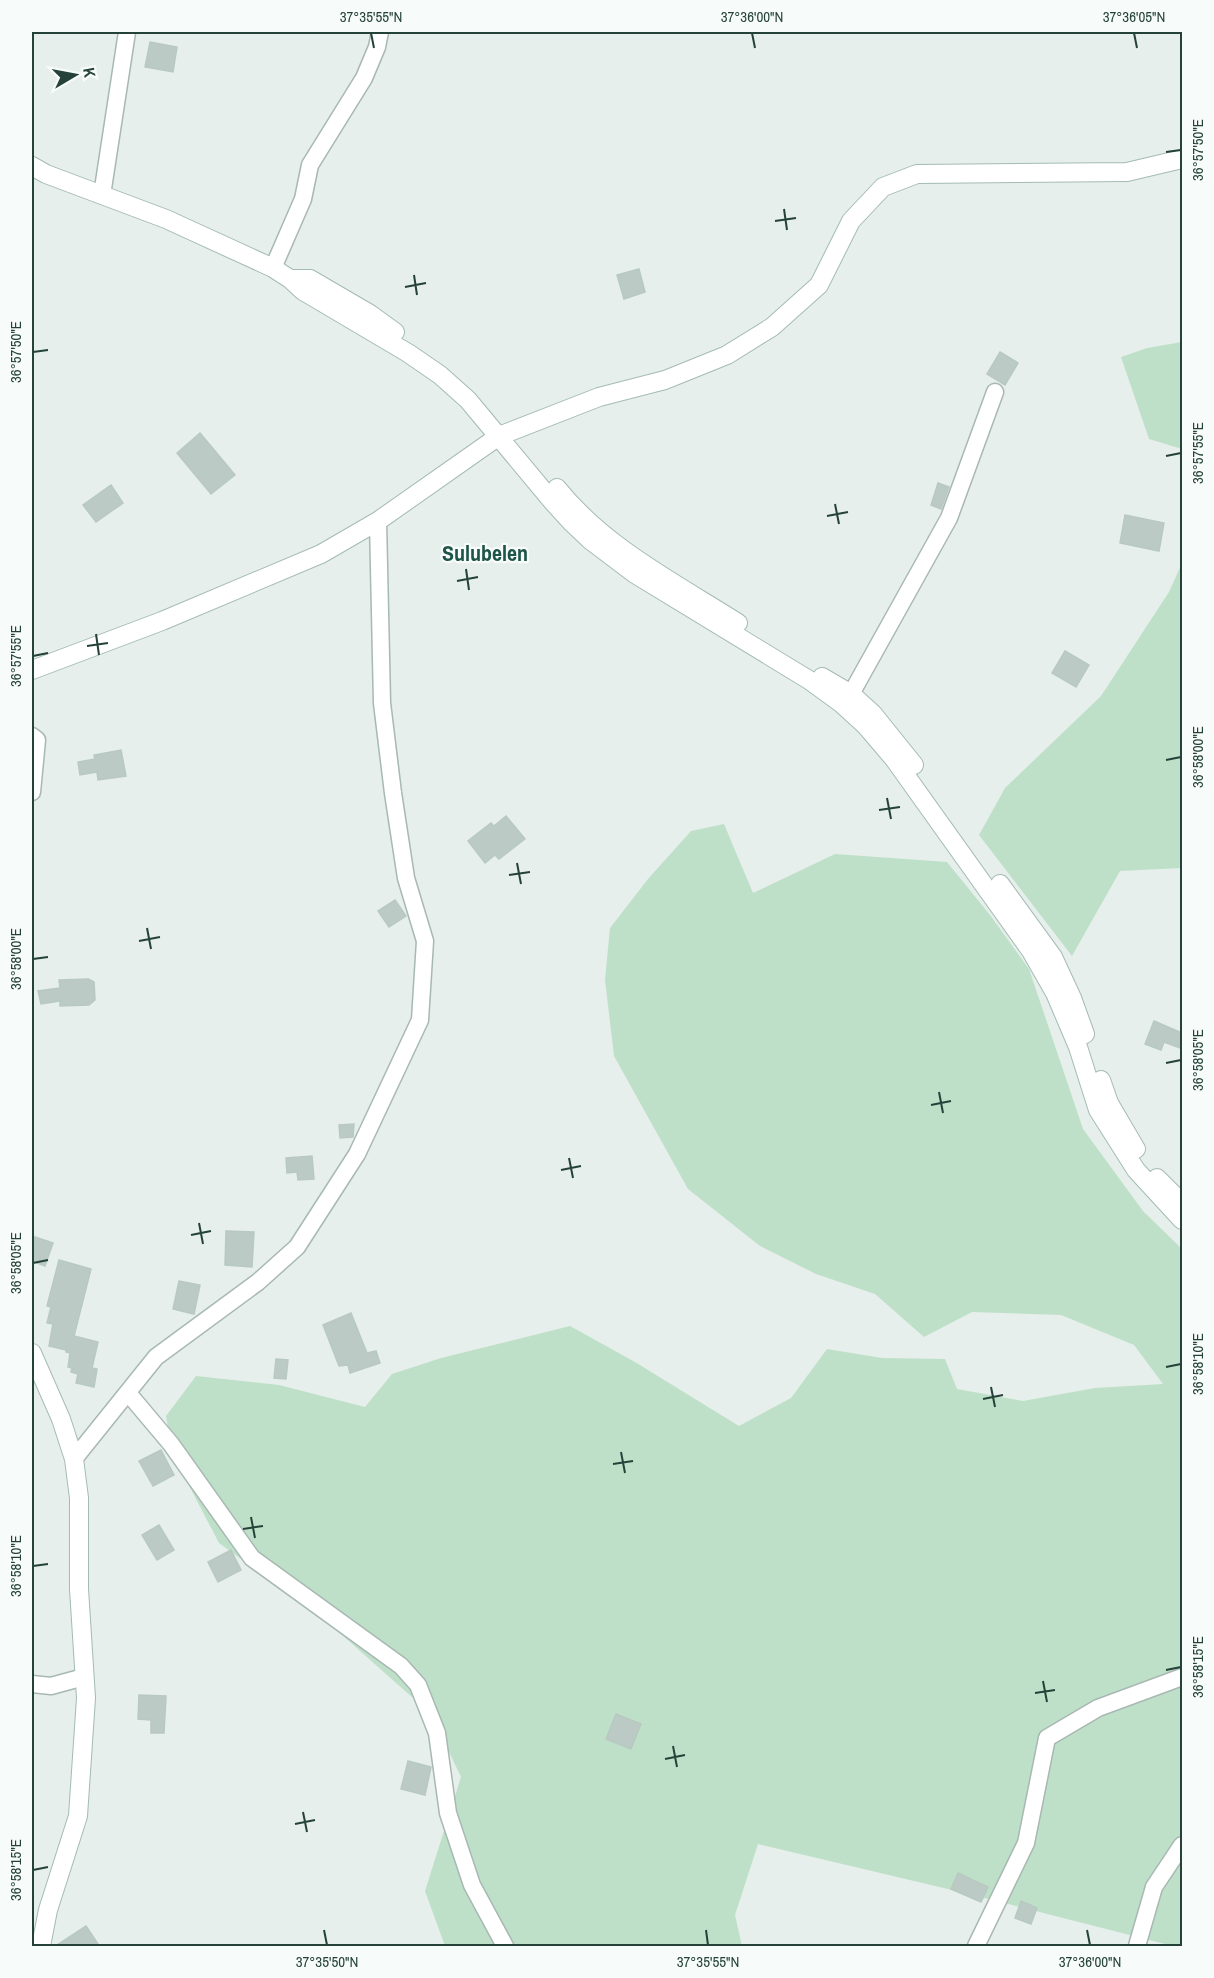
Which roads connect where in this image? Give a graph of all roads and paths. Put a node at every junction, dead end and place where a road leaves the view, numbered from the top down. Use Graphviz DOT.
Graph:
graph roads {
  1 [pos="127,32"];
  2 [pos="380,32"];
  3 [pos="1182,159"];
  4 [pos="32,166"];
  5 [pos="102,195"];
  6 [pos="273,268"];
  7 [pos="996,392"];
  8 [pos="505,434"];
  9 [pos="378,521"];
  10 [pos="32,670"];
  11 [pos="851,694"];
  12 [pos="32,736"];
  13 [pos="32,792"];
  14 [pos="957,836"];
  15 [pos="1182,1203"];
  16 [pos="1182,1220"];
  17 [pos="32,1353"];
  18 [pos="128,1393"];
  19 [pos="74,1459"];
  20 [pos="84,1677"];
  21 [pos="1182,1677"];
  22 [pos="32,1684"];
  23 [pos="1182,1845"];
  24 [pos="41,1947"];
  25 [pos="505,1947"];
  26 [pos="976,1947"];
  27 [pos="1137,1947"];
  1 -- 5 [label="street"];
  2 -- 6 [label="street"];
  3 -- 8 [label="main road"];
  4 -- 5 [label="main road"];
  5 -- 6 [label="main road"];
  6 -- 8 [label="main road"];
  7 -- 11 [label="street"];
  8 -- 9 [label="main road"];
  8 -- 11 [label="main road"];
  8 -- 14 [label="main road"];
  9 -- 10 [label="main road"];
  9 -- 18 [label="street"];
  11 -- 14 [label="main road"];
  12 -- 13 [label="street"];
  14 -- 15 [label="main road"];
  14 -- 16 [label="main road"];
  17 -- 19 [label="main road"];
  18 -- 19 [label="street"];
  18 -- 25 [label="street"];
  19 -- 20 [label="main road"];
  20 -- 22 [label="street"];
  20 -- 24 [label="main road"];
  21 -- 26 [label="street"];
  23 -- 27 [label="street"];
}
